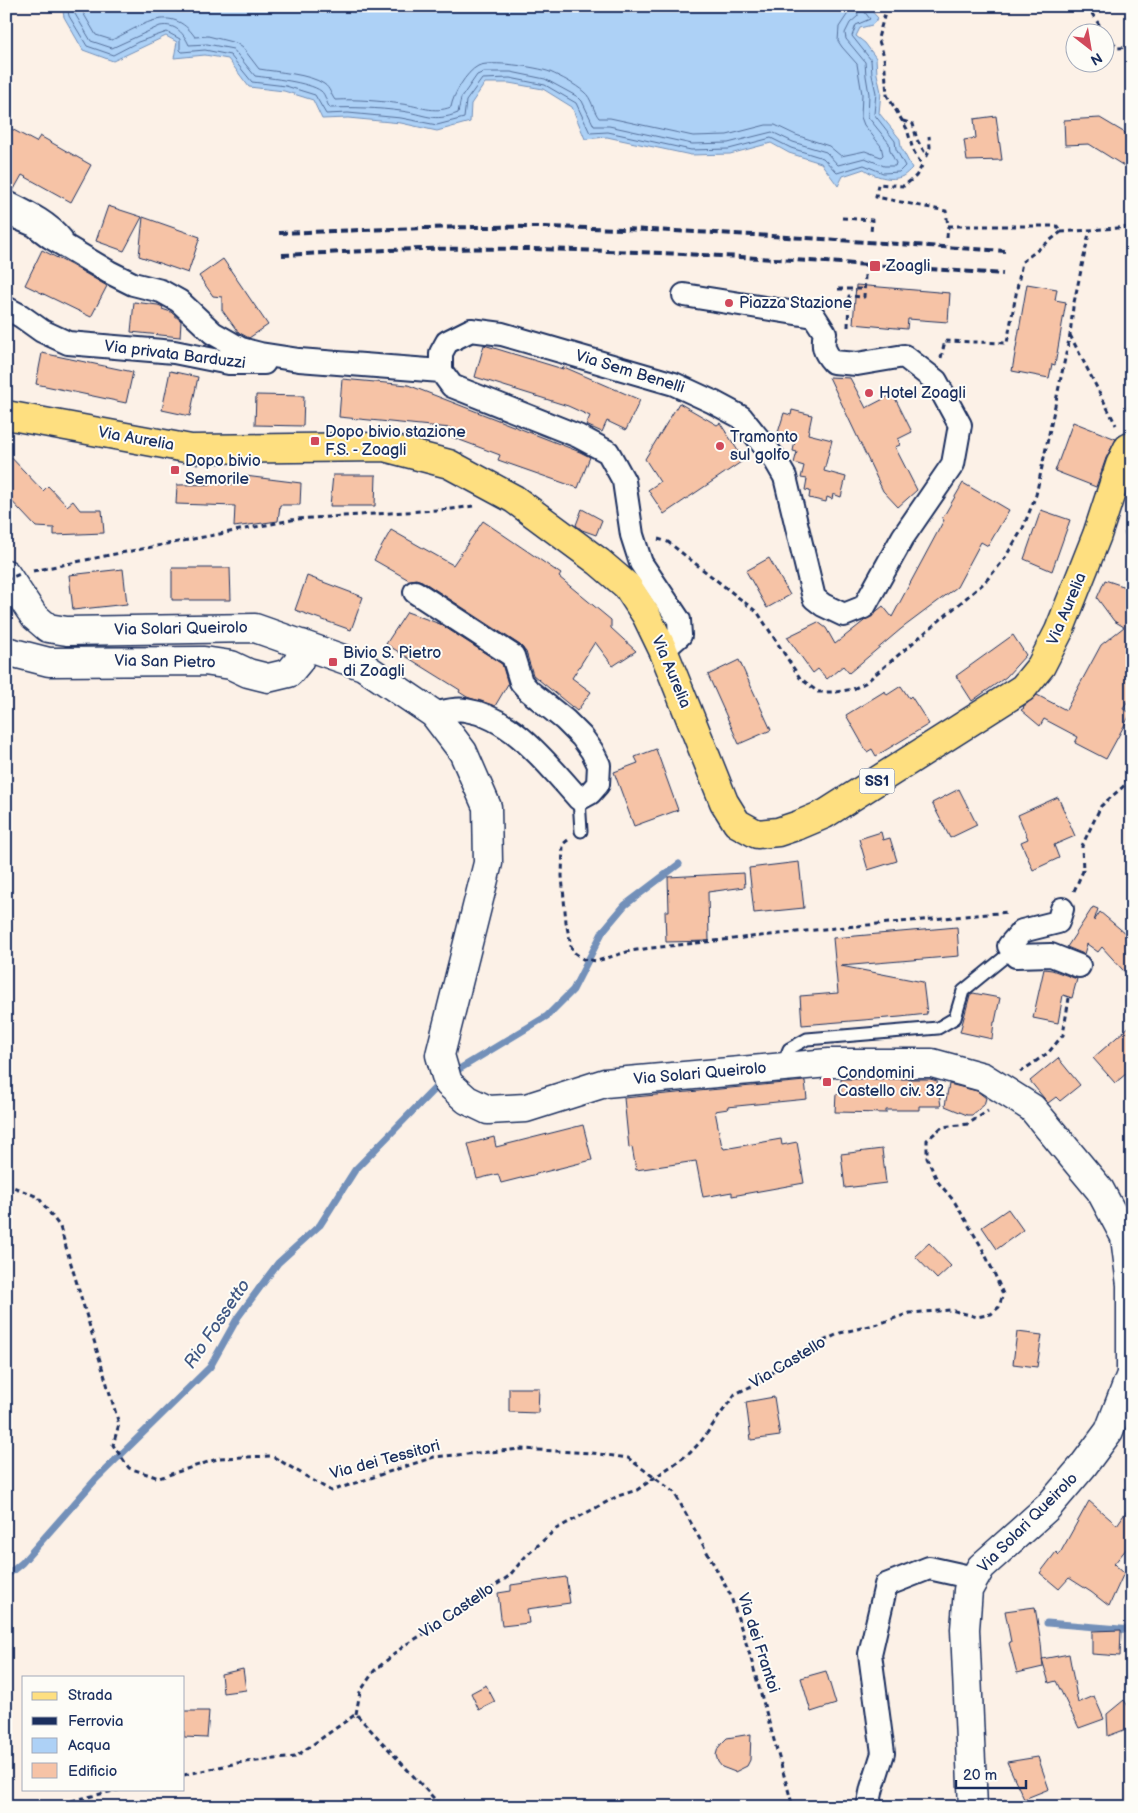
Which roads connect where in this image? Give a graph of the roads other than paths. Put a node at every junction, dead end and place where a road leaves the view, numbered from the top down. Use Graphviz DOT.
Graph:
graph roads {
  1 [pos="6,196"];
  2 [pos="6,213"];
  3 [pos="64,246"];
  4 [pos="684,295"];
  5 [pos="6,308"];
  6 [pos="292,359"];
  7 [pos="441,371"];
  8 [pos="6,415"];
  9 [pos="1130,447"];
  10 [pos="13,574"];
  11 [pos="415,592"];
  12 [pos="302,644"];
  13 [pos="663,650"];
  14 [pos="6,651"];
  15 [pos="434,714"];
  16 [pos="579,799"];
  17 [pos="580,830"];
  18 [pos="1062,909"];
  19 [pos="1012,951"];
  20 [pos="1079,966"];
  21 [pos="782,1066"];
  22 [pos="974,1578"];
  23 [pos="868,1807"];
  24 [pos="973,1807"];
  1 -- 3 [label="lane"];
  2 -- 3 [label="street, Via privata Barduzzi"];
  3 -- 6 [label="street, Via privata Barduzzi"];
  4 -- 7 [label="street, Via Sem Benelli"];
  5 -- 6 [label="street, Via privata Barduzzi"];
  6 -- 7 [label="street, Via privata Barduzzi"];
  7 -- 13 [label="street"];
  8 -- 13 [label="main road, Via Aurelia / SS1"];
  9 -- 13 [label="main road, Via Aurelia / SS1"];
  10 -- 12 [label="street, Via Solari Queirolo"];
  11 -- 16 [label="street"];
  12 -- 14 [label="street, Via San Pietro"];
  12 -- 15 [label="street, Via Solari Queirolo"];
  15 -- 16 [label="street"];
  15 -- 21 [label="street, Via Solari Queirolo"];
  16 -- 17 [label="lane"];
  18 -- 19 [label="street"];
  19 -- 20 [label="street"];
  19 -- 21 [label="lane"];
  21 -- 22 [label="street, Via Solari Queirolo"];
  22 -- 23 [label="street"];
  22 -- 24 [label="street, Via Solari Queirolo"];
}
